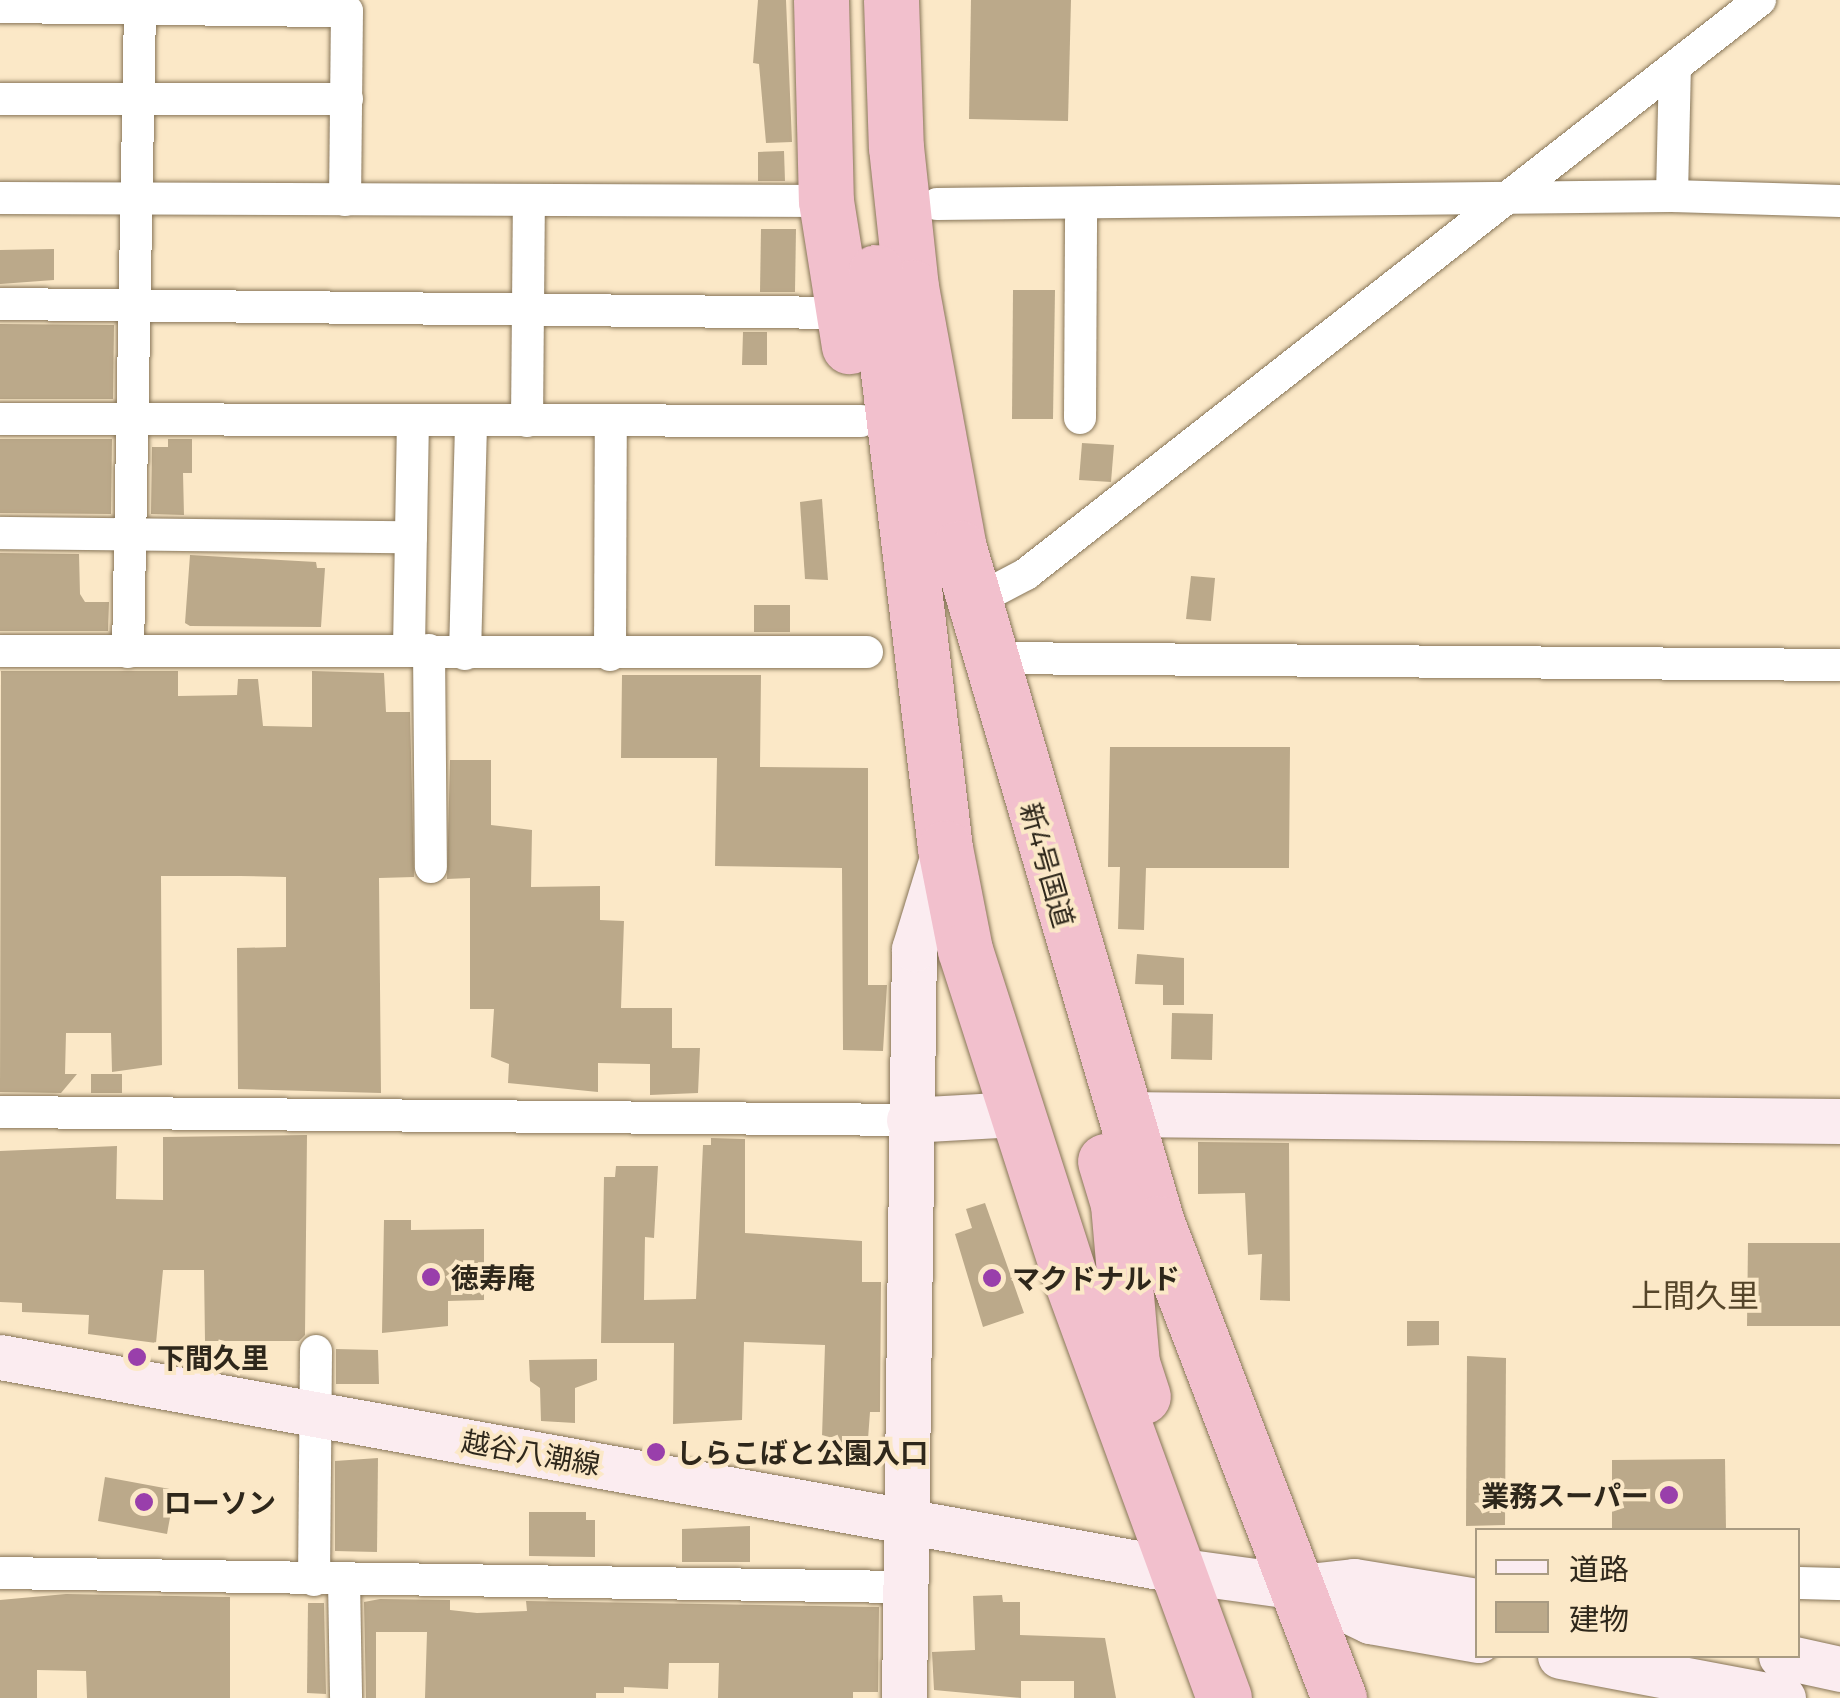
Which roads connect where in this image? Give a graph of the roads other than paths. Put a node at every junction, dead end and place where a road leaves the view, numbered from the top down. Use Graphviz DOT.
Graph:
graph roads {
  1 [pos="821,0"];
  2 [pos="860,0"];
  3 [pos="891,0"];
  4 [pos="927,0"];
  5 [pos="1760,0"];
  6 [pos="0,7"];
  7 [pos="140,10"];
  8 [pos="1675,68"];
  9 [pos="139,98"];
  10 [pos="0,99"];
  11 [pos="348,99"];
  12 [pos="1672,196"];
  13 [pos="0,198"];
  14 [pos="137,199"];
  15 [pos="345,200"];
  16 [pos="1502,200"];
  17 [pos="826,201"];
  18 [pos="1840,201"];
  19 [pos="530,202"];
  20 [pos="1081,203"];
  21 [pos="937,204"];
  22 [pos="0,304"];
  23 [pos="136,305"];
  24 [pos="528,310"];
  25 [pos="844,314"];
  26 [pos="1080,418"];
  27 [pos="0,420"];
  28 [pos="134,420"];
  29 [pos="413,421"];
  30 [pos="471,421"];
  31 [pos="527,421"];
  32 [pos="611,421"];
  33 [pos="860,422"];
  34 [pos="132,531"];
  35 [pos="0,533"];
  36 [pos="411,537"];
  37 [pos="959,548"];
  38 [pos="973,602"];
  39 [pos="892,646"];
  40 [pos="419,649"];
  41 [pos="0,651"];
  42 [pos="128,652"];
  43 [pos="465,654"];
  44 [pos="610,655"];
  45 [pos="991,658"];
  46 [pos="1840,664"];
  47 [pos="944,848"];
  48 [pos="431,866"];
  49 [pos="1057,896"];
  50 [pos="0,1112"];
  51 [pos="1016,1114"];
  52 [pos="1122,1114"];
  53 [pos="909,1120"];
  54 [pos="1840,1121"];
  55 [pos="316,1351"];
  56 [pos="0,1358"];
  57 [pos="315,1413"];
  58 [pos="905,1519"];
  59 [pos="1175,1570"];
  60 [pos="0,1573"];
  61 [pos="329,1580"];
  62 [pos="1800,1583"];
  63 [pos="1840,1584"];
  64 [pos="904,1587"];
  65 [pos="1298,1588"];
  66 [pos="1475,1601"];
  67 [pos="1475,1639"];
  68 [pos="1571,1658"];
  69 [pos="1790,1658"];
  70 [pos="1840,1669"];
  71 [pos="346,1698"];
  72 [pos="904,1698"];
  73 [pos="1224,1698"];
  74 [pos="1339,1698"];
  75 [pos="1783,1698"];
  1 -- 17 [label="highway"];
  2 -- 39 [label="highway"];
  3 -- 37 [label="highway, 新4号国道"];
  4 -- 21 [label="highway"];
  5 -- 8 [label="street"];
  6 -- 7 [label="street"];
  7 -- 9 [label="street"];
  7 -- 11 [label="street"];
  8 -- 12 [label="street"];
  8 -- 16 [label="street"];
  9 -- 10 [label="street"];
  9 -- 11 [label="street"];
  9 -- 14 [label="street"];
  11 -- 15 [label="street"];
  12 -- 16 [label="street"];
  12 -- 18 [label="street"];
  13 -- 14 [label="street"];
  14 -- 15 [label="street"];
  14 -- 23 [label="street"];
  15 -- 19 [label="street"];
  16 -- 20 [label="street"];
  16 -- 38 [label="street"];
  17 -- 19 [label="street"];
  17 -- 25 [label="highway"];
  19 -- 24 [label="street"];
  20 -- 21 [label="street"];
  20 -- 26 [label="street"];
  21 -- 37 [label="highway"];
  22 -- 23 [label="street"];
  23 -- 24 [label="street"];
  23 -- 28 [label="street"];
  24 -- 25 [label="street"];
  24 -- 31 [label="street"];
  25 -- 33 [label="highway"];
  27 -- 28 [label="street"];
  28 -- 29 [label="street"];
  28 -- 34 [label="street"];
  29 -- 30 [label="street"];
  29 -- 36 [label="street"];
  30 -- 31 [label="street"];
  30 -- 43 [label="street"];
  31 -- 32 [label="street"];
  32 -- 33 [label="street"];
  32 -- 44 [label="street"];
  33 -- 39 [label="highway"];
  34 -- 35 [label="street"];
  34 -- 36 [label="street"];
  34 -- 42 [label="street"];
  36 -- 40 [label="street"];
  37 -- 38 [label="highway, 新4号国道"];
  38 -- 45 [label="highway, 新4号国道"];
  39 -- 44 [label="street"];
  39 -- 47 [label="highway"];
  40 -- 42 [label="street"];
  40 -- 43 [label="street"];
  40 -- 48 [label="street"];
  41 -- 42 [label="street"];
  43 -- 44 [label="street"];
  45 -- 46 [label="street"];
  45 -- 49 [label="highway, 新4号国道"];
  47 -- 51 [label="highway"];
  47 -- 53 [label="street"];
  49 -- 52 [label="highway, 新4号国道"];
  49 -- 59 [label="highway"];
  50 -- 53 [label="street"];
  51 -- 53 [label="street"];
  51 -- 59 [label="highway"];
  52 -- 54 [label="street"];
  52 -- 65 [label="highway, 新4号国道"];
  53 -- 58 [label="street"];
  55 -- 57 [label="street"];
  56 -- 57 [label="street, 越谷八潮線"];
  57 -- 58 [label="street, 越谷八潮線"];
  57 -- 61 [label="street"];
  58 -- 59 [label="street, 越谷八潮線"];
  58 -- 64 [label="street"];
  59 -- 65 [label="street, 越谷八潮線"];
  59 -- 73 [label="highway"];
  60 -- 61 [label="street"];
  61 -- 64 [label="street"];
  61 -- 71 [label="street"];
  62 -- 63 [label="street"];
  64 -- 72 [label="street"];
  65 -- 66 [label="street"];
  65 -- 67 [label="street"];
  65 -- 74 [label="highway, 新4号国道"];
  68 -- 75 [label="street"];
  69 -- 70 [label="street"];
}
